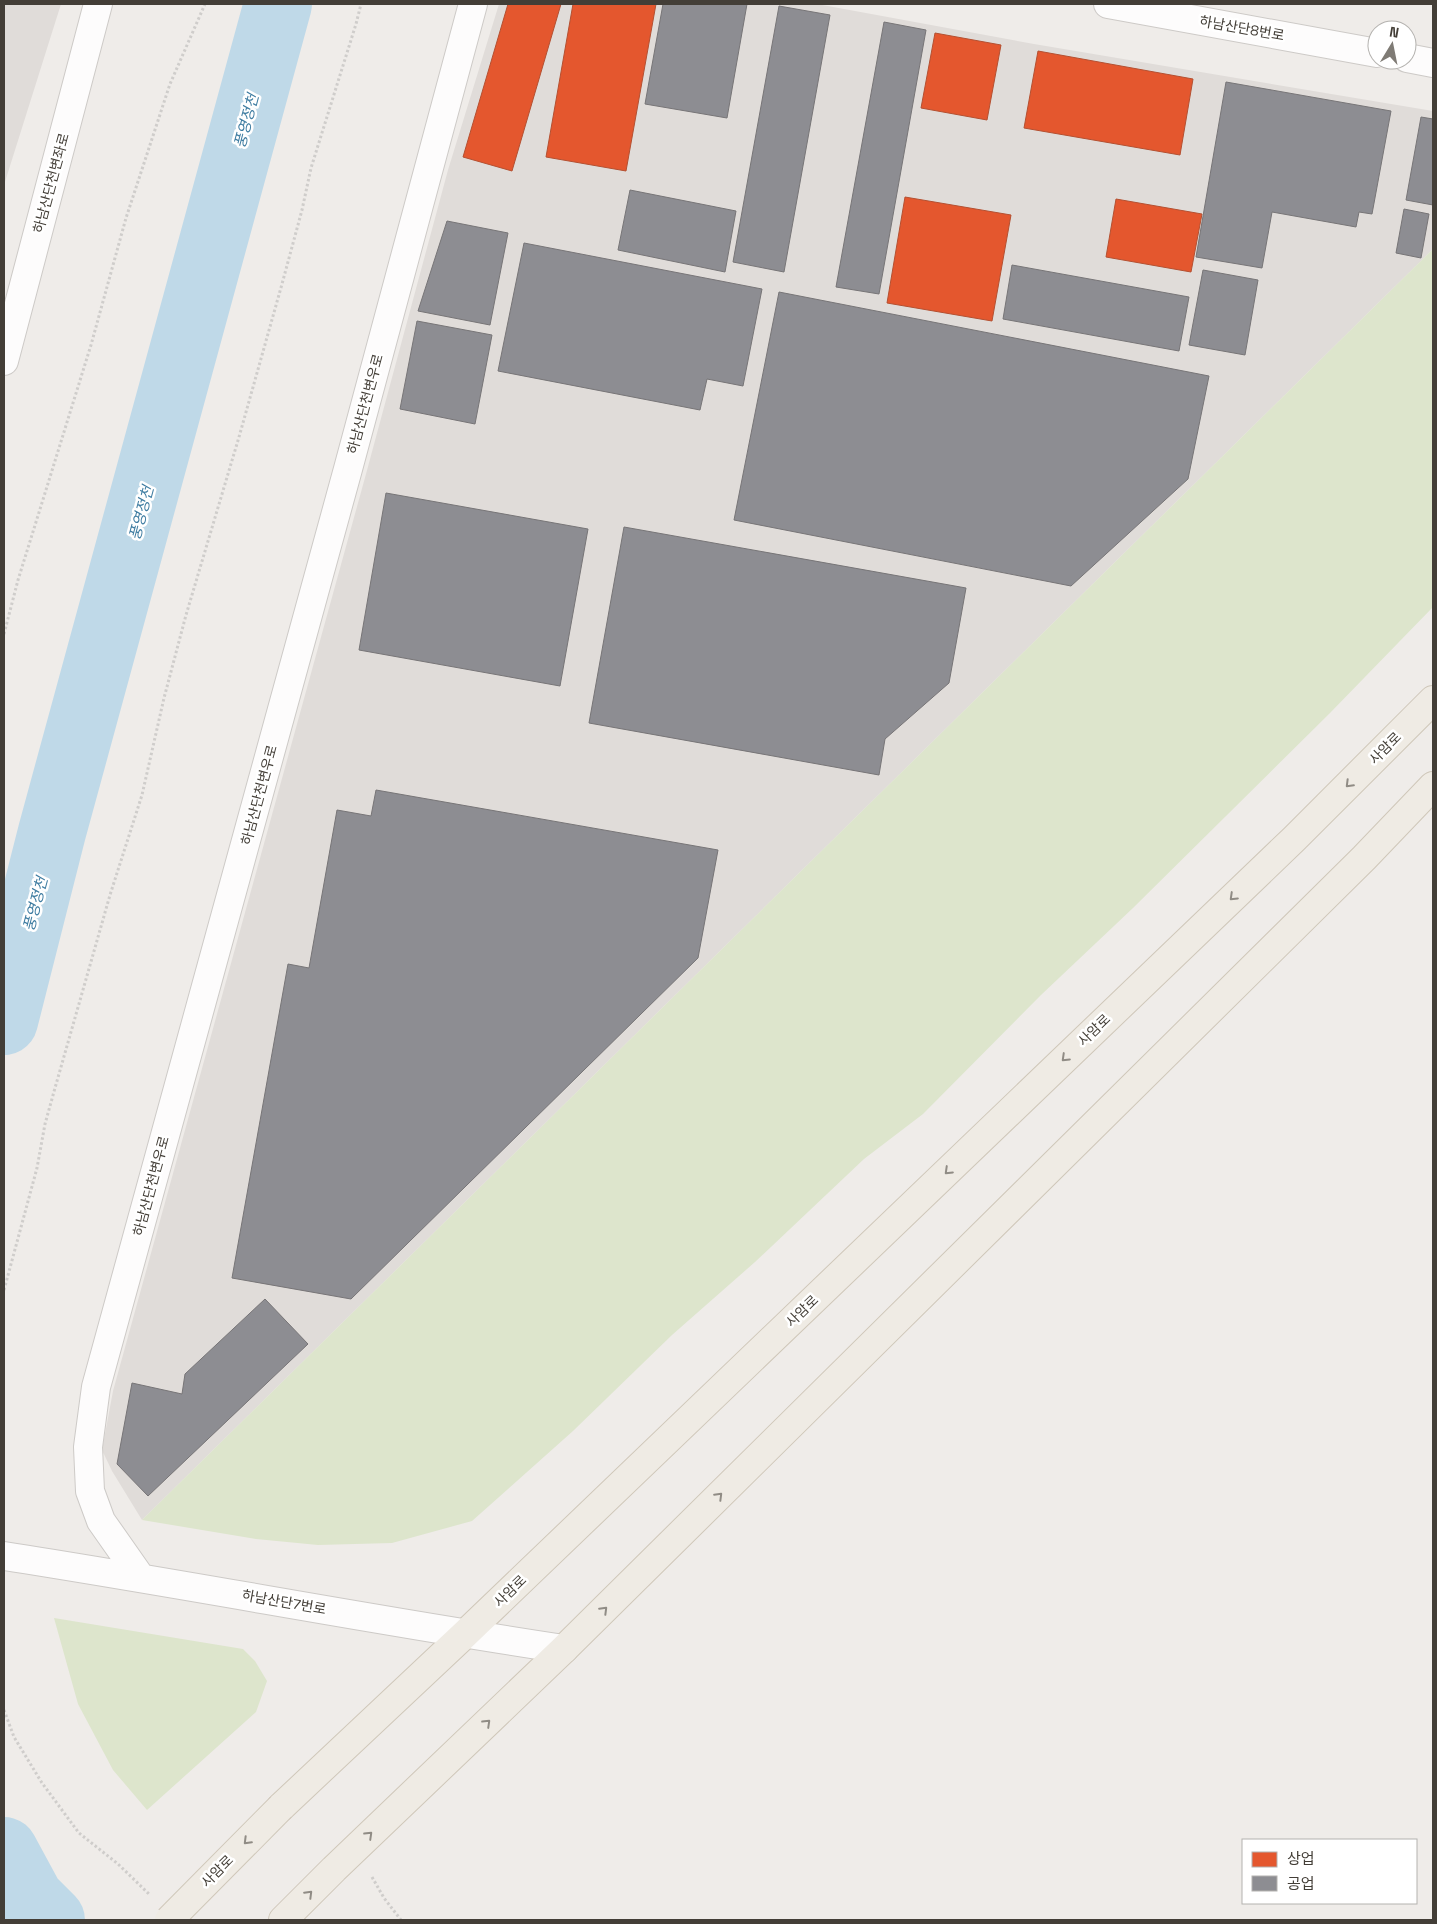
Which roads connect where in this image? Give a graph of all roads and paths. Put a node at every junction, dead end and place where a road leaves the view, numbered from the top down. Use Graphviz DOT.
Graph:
graph roads {
  1 [pos="98,4"];
  2 [pos="205,4"];
  3 [pos="360,4"];
  4 [pos="473,4"];
  5 [pos="1108,4"];
  6 [pos="1367,51"];
  7 [pos="1417,60"];
  8 [pos="1433,63"];
  9 [pos="4,361"];
  10 [pos="4,634"];
  11 [pos="1433,700"];
  12 [pos="1433,786"];
  13 [pos="4,1290"];
  14 [pos="4,1556"];
  15 [pos="141,1578"];
  16 [pos="465,1634"];
  17 [pos="564,1649"];
  18 [pos="4,1710"];
  19 [pos="355,1849"];
  20 [pos="150,1895"];
  21 [pos="169,1920"];
  22 [pos="283,1920"];
  23 [pos="401,1920"];
  1 -- 9 [label="street, 하남산단천변좌로"];
  2 -- 10 [label="path"];
  3 -- 13 [label="path"];
  4 -- 15 [label="street, 하남산단천변우로"];
  5 -- 6 [label="street, 하남산단8번로"];
  7 -- 8 [label="street"];
  11 -- 16 [label="main road, 사암로, one-way"];
  17 -- 12 [label="main road, one-way"];
  14 -- 15 [label="street, 하남산단7번로"];
  15 -- 16 [label="street, 하남산단7번로"];
  16 -- 17 [label="street, 하남산단7번로"];
  16 -- 21 [label="main road, 사암로, one-way, bridge"];
  19 -- 17 [label="main road, one-way"];
  18 -- 20 [label="path"];
  22 -- 19 [label="main road, one-way"];
  19 -- 23 [label="path"];
}
